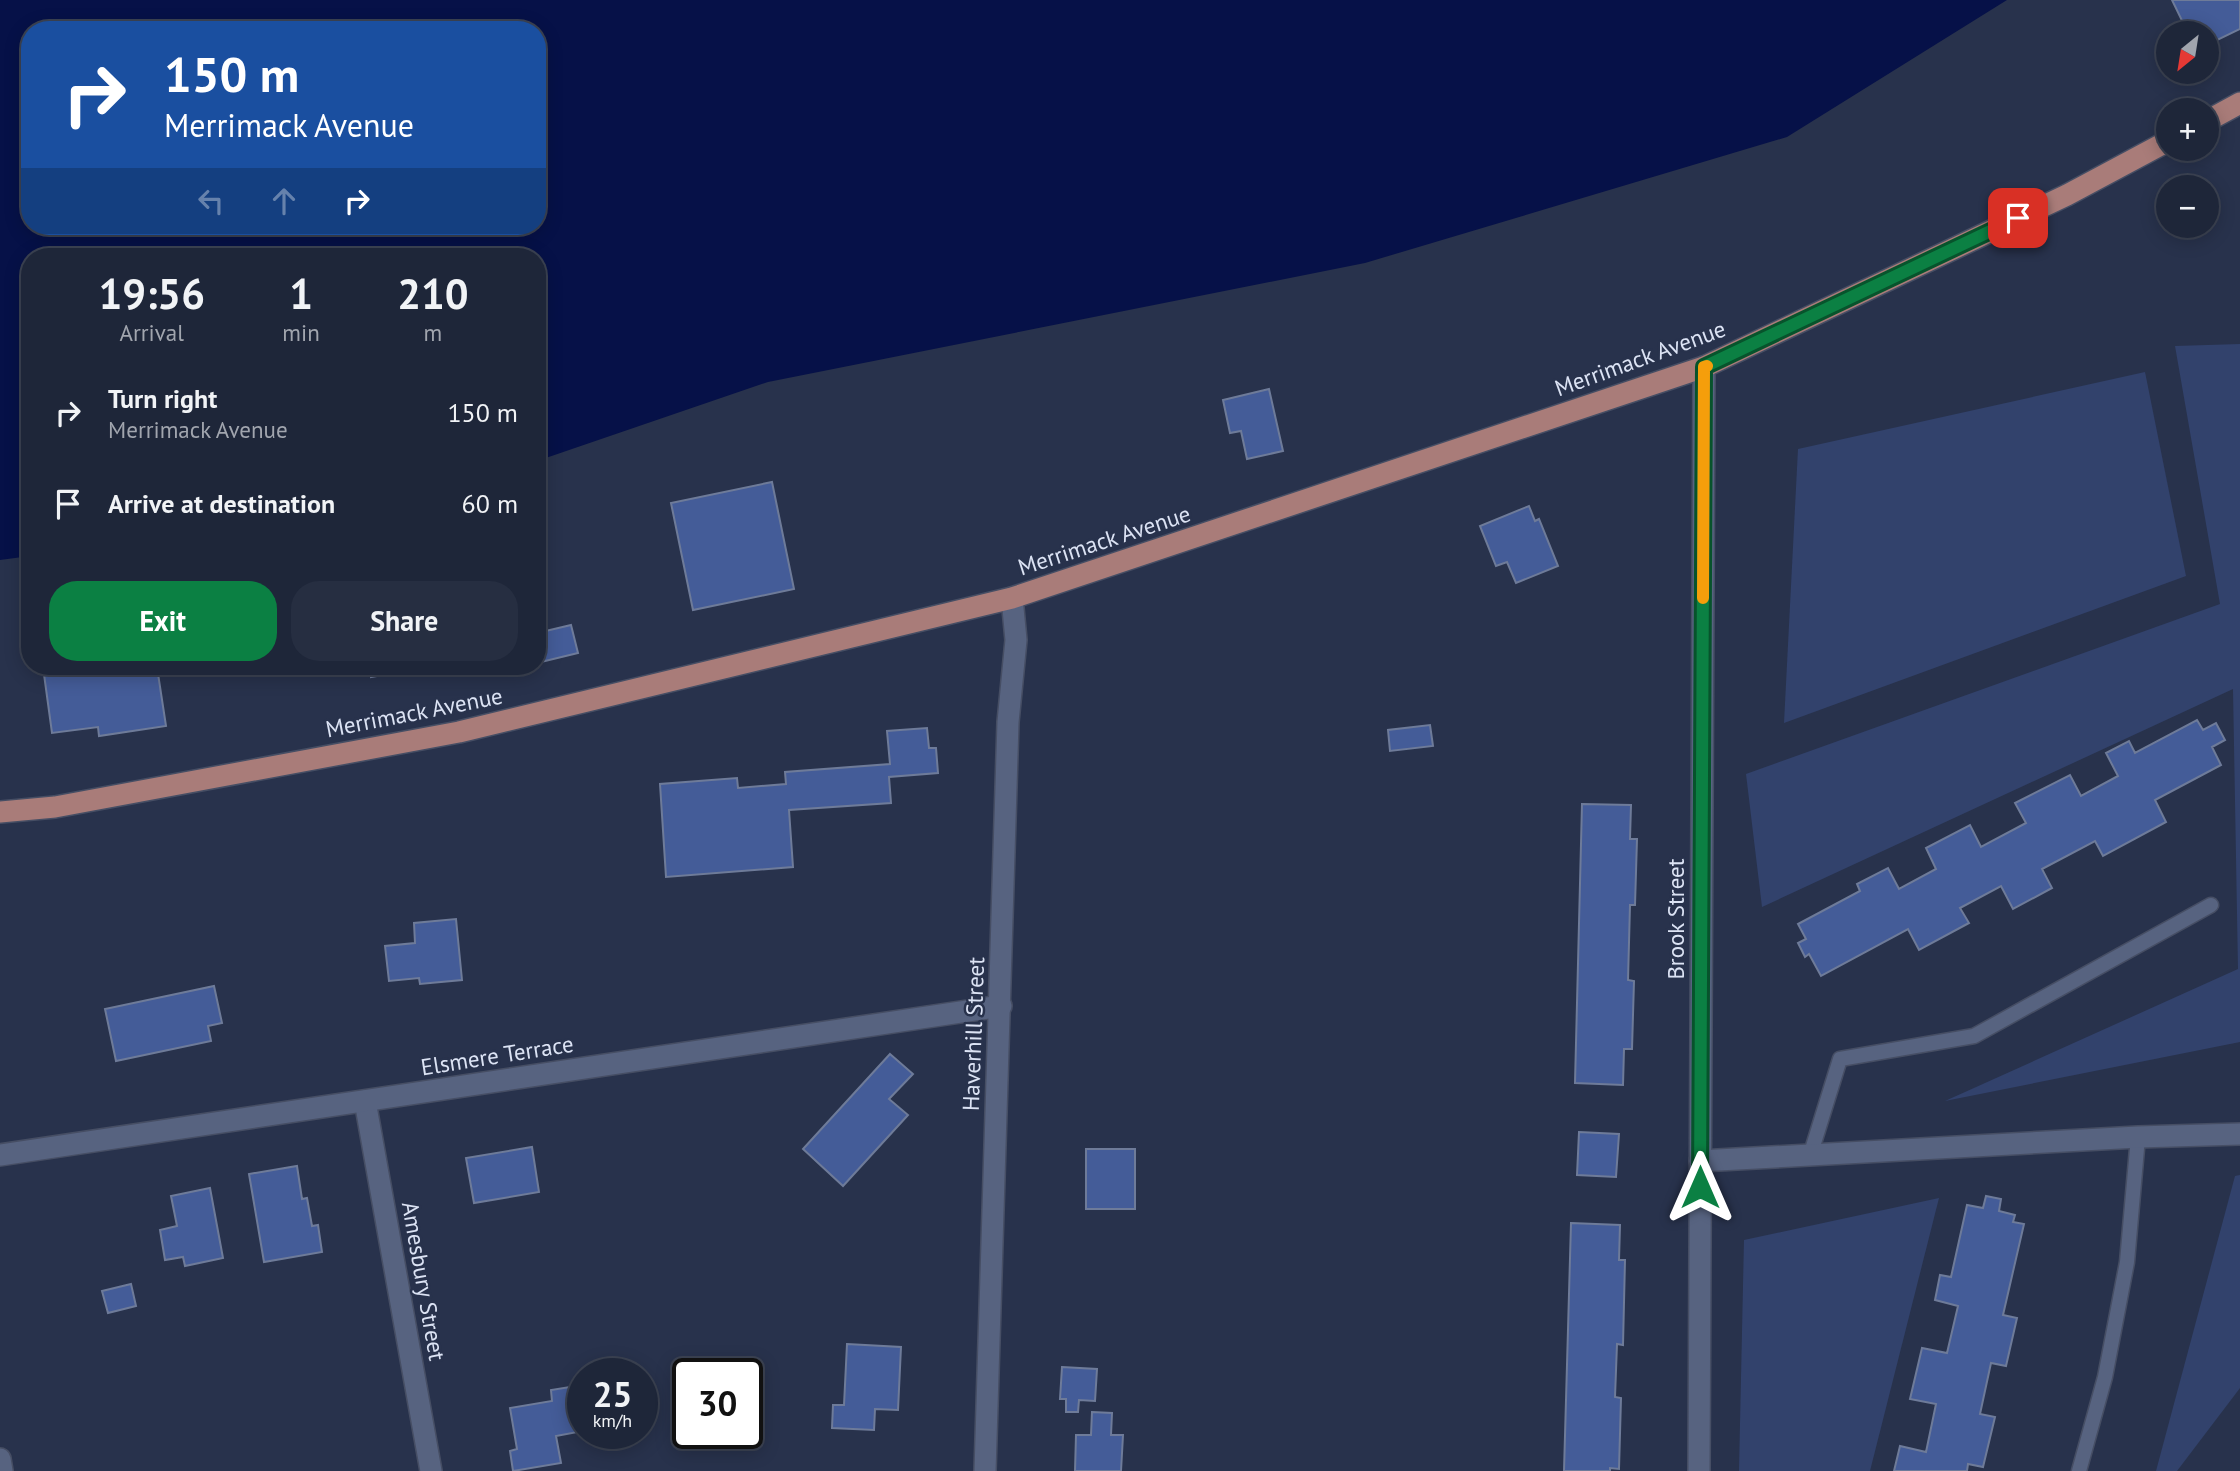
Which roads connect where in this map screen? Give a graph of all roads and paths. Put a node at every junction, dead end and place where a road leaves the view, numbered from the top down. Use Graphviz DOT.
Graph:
graph roads {
  1 [pos="2240,103"];
  2 [pos="2219,114"];
  3 [pos="2156,147"];
  4 [pos="1704,367"];
  5 [pos="1012,598"];
  6 [pos="0,812"];
  7 [pos="2211,905"];
  8 [pos="1001,1006"];
  9 [pos="365,1101"];
  10 [pos="2240,1133"];
  11 [pos="2138,1137"];
  12 [pos="0,1155"];
  13 [pos="1810,1156"];
  14 [pos="1700,1161"];
  15 [pos="0,1459"];
  16 [pos="2,1471"];
  17 [pos="431,1471"];
  18 [pos="985,1471"];
  19 [pos="1699,1471"];
  20 [pos="2079,1471"];
  1 -- 2 [label="main road"];
  3 -- 4 [label="main road, Merrimack Avenue"];
  4 -- 5 [label="main road, Merrimack Avenue"];
  4 -- 14 [label="street, Brook Street"];
  5 -- 6 [label="main road, Merrimack Avenue"];
  5 -- 8 [label="street, Haverhill Street"];
  7 -- 13 [label="lane"];
  8 -- 9 [label="street, Elsmere Terrace"];
  8 -- 18 [label="street, Haverhill Street"];
  9 -- 12 [label="street, Elsmere Terrace"];
  9 -- 17 [label="street, Amesbury Street"];
  10 -- 11 [label="street"];
  11 -- 13 [label="street"];
  11 -- 20 [label="lane"];
  13 -- 14 [label="street"];
  14 -- 19 [label="street, Brook Street"];
  15 -- 16 [label="street"];
}
